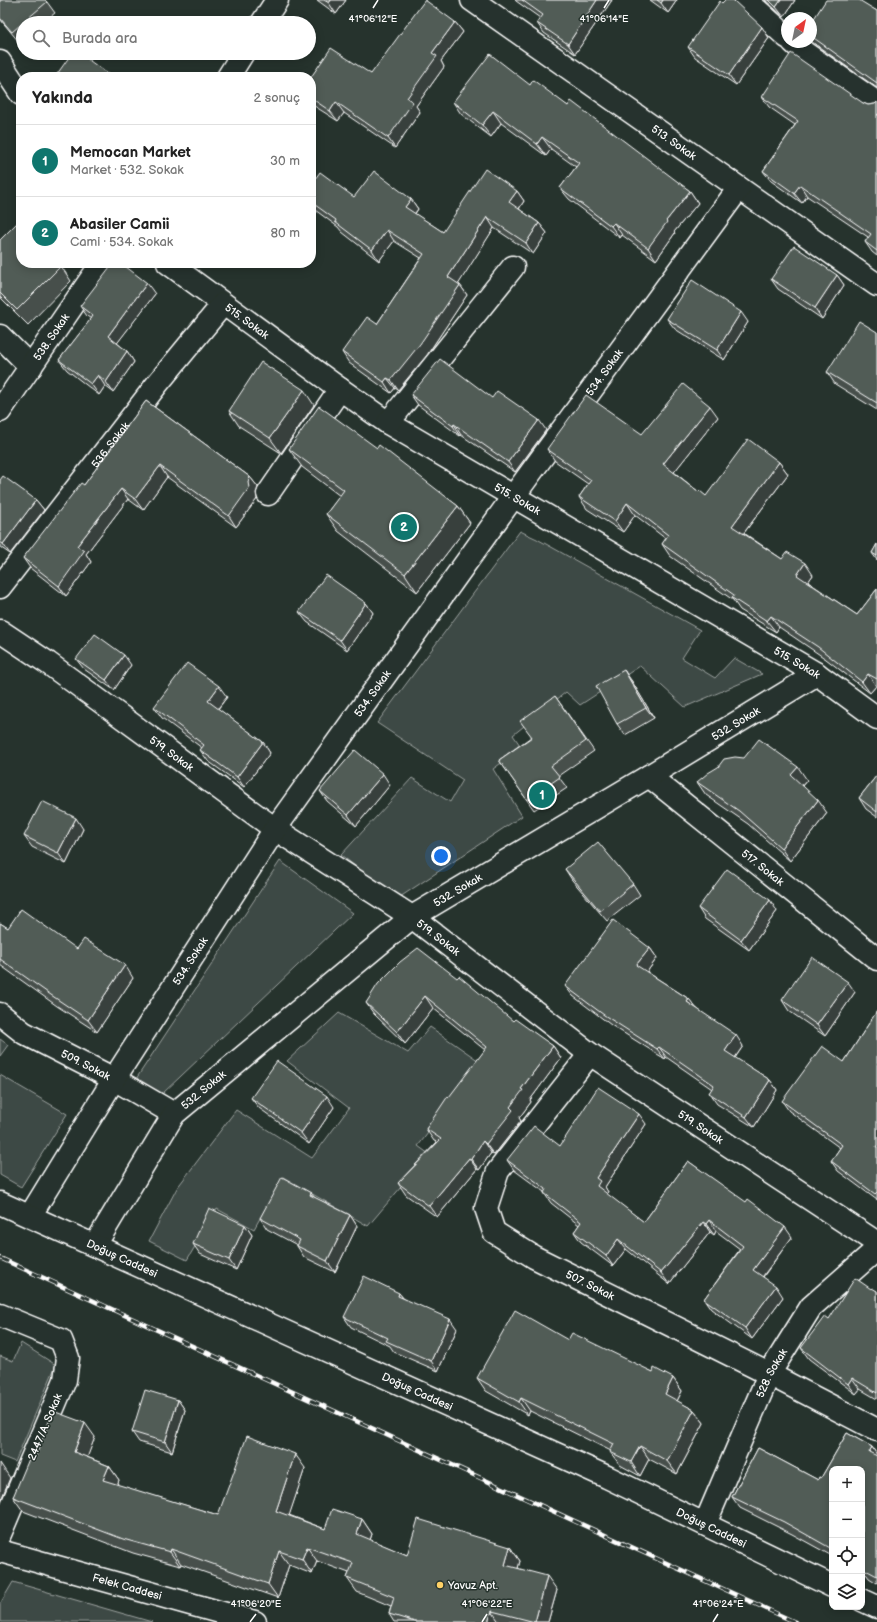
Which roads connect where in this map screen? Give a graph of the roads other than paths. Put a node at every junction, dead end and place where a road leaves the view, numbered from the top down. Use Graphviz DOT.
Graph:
graph roads {
  1 [pos="277,0"];
  2 [pos="472,0"];
  3 [pos="746,0"];
  4 [pos="267,16"];
  5 [pos="781,32"];
  6 [pos="800,48"];
  7 [pos="239,60"];
  8 [pos="0,62"];
  9 [pos="231,72"];
  10 [pos="16,86"];
  11 [pos="877,103"];
  12 [pos="739,188"];
  13 [pos="513,267"];
  14 [pos="99,268"];
  15 [pos="175,268"];
  16 [pos="877,285"];
  17 [pos="223,304"];
  18 [pos="0,336"];
  19 [pos="31,367"];
  20 [pos="340,389"];
  21 [pos="0,411"];
  22 [pos="388,423"];
  23 [pos="268,494"];
  24 [pos="513,497"];
  25 [pos="0,587"];
  26 [pos="0,631"];
  27 [pos="817,674"];
  28 [pos="877,718"];
  29 [pos="649,776"];
  30 [pos="275,829"];
  31 [pos="412,917"];
  32 [pos="877,959"];
  33 [pos="0,1014"];
  34 [pos="590,1054"];
  35 [pos="114,1079"];
  36 [pos="174,1114"];
  37 [pos="0,1203"];
  38 [pos="30,1216"];
  39 [pos="877,1243"];
  40 [pos="95,1244"];
  41 [pos="877,1249"];
  42 [pos="0,1315"];
  43 [pos="769,1374"];
  44 [pos="877,1430"];
  45 [pos="705,1524"];
  46 [pos="0,1534"];
  47 [pos="0,1551"];
  48 [pos="829,1585"];
  49 [pos="865,1601"];
  50 [pos="877,1607"];
  51 [pos="255,1622"];
  1 -- 4 [label="street"];
  2 -- 12 [label="street, 513. Sokak"];
  3 -- 5 [label="street"];
  6 -- 11 [label="street"];
  7 -- 9 [label="street"];
  8 -- 10 [label="street"];
  12 -- 16 [label="street, 513. Sokak"];
  12 -- 24 [label="street, 534. Sokak"];
  13 -- 22 [label="street"];
  14 -- 19 [label="street, 538. Sokak"];
  15 -- 17 [label="street, 515. Sokak"];
  17 -- 20 [label="street, 515. Sokak"];
  17 -- 25 [label="street, 536. Sokak"];
  18 -- 19 [label="street"];
  19 -- 21 [label="street, 538. Sokak"];
  20 -- 22 [label="street, 515. Sokak"];
  20 -- 23 [label="street"];
  22 -- 24 [label="street, 515. Sokak"];
  24 -- 27 [label="street, 515. Sokak"];
  24 -- 30 [label="street, 534. Sokak"];
  26 -- 30 [label="street, 519. Sokak"];
  27 -- 28 [label="street, 515. Sokak"];
  27 -- 29 [label="street, 532. Sokak"];
  29 -- 31 [label="street, 532. Sokak"];
  29 -- 32 [label="street, 517. Sokak"];
  30 -- 31 [label="street, 519. Sokak"];
  30 -- 35 [label="street, 534. Sokak"];
  31 -- 34 [label="street, 519. Sokak"];
  31 -- 36 [label="street, 532. Sokak"];
  33 -- 35 [label="street, 509. Sokak"];
  34 -- 39 [label="street, 519. Sokak"];
  34 -- 43 [label="street, 507. Sokak"];
  35 -- 36 [label="street, 509. Sokak"];
  35 -- 38 [label="street, 534. Sokak"];
  36 -- 40 [label="street, 532. Sokak"];
  37 -- 38 [label="street, Doğuş Caddesi"];
  38 -- 40 [label="street, Doğuş Caddesi"];
  40 -- 45 [label="street, Doğuş Caddesi"];
  41 -- 43 [label="street, 528. Sokak"];
  42 -- 46 [label="street, 2447/A. Sokak"];
  43 -- 44 [label="street, 507. Sokak"];
  43 -- 45 [label="street, 528. Sokak"];
  45 -- 48 [label="street, Doğuş Caddesi"];
  47 -- 51 [label="street, Felek Caddesi"];
  49 -- 50 [label="street"];
}
